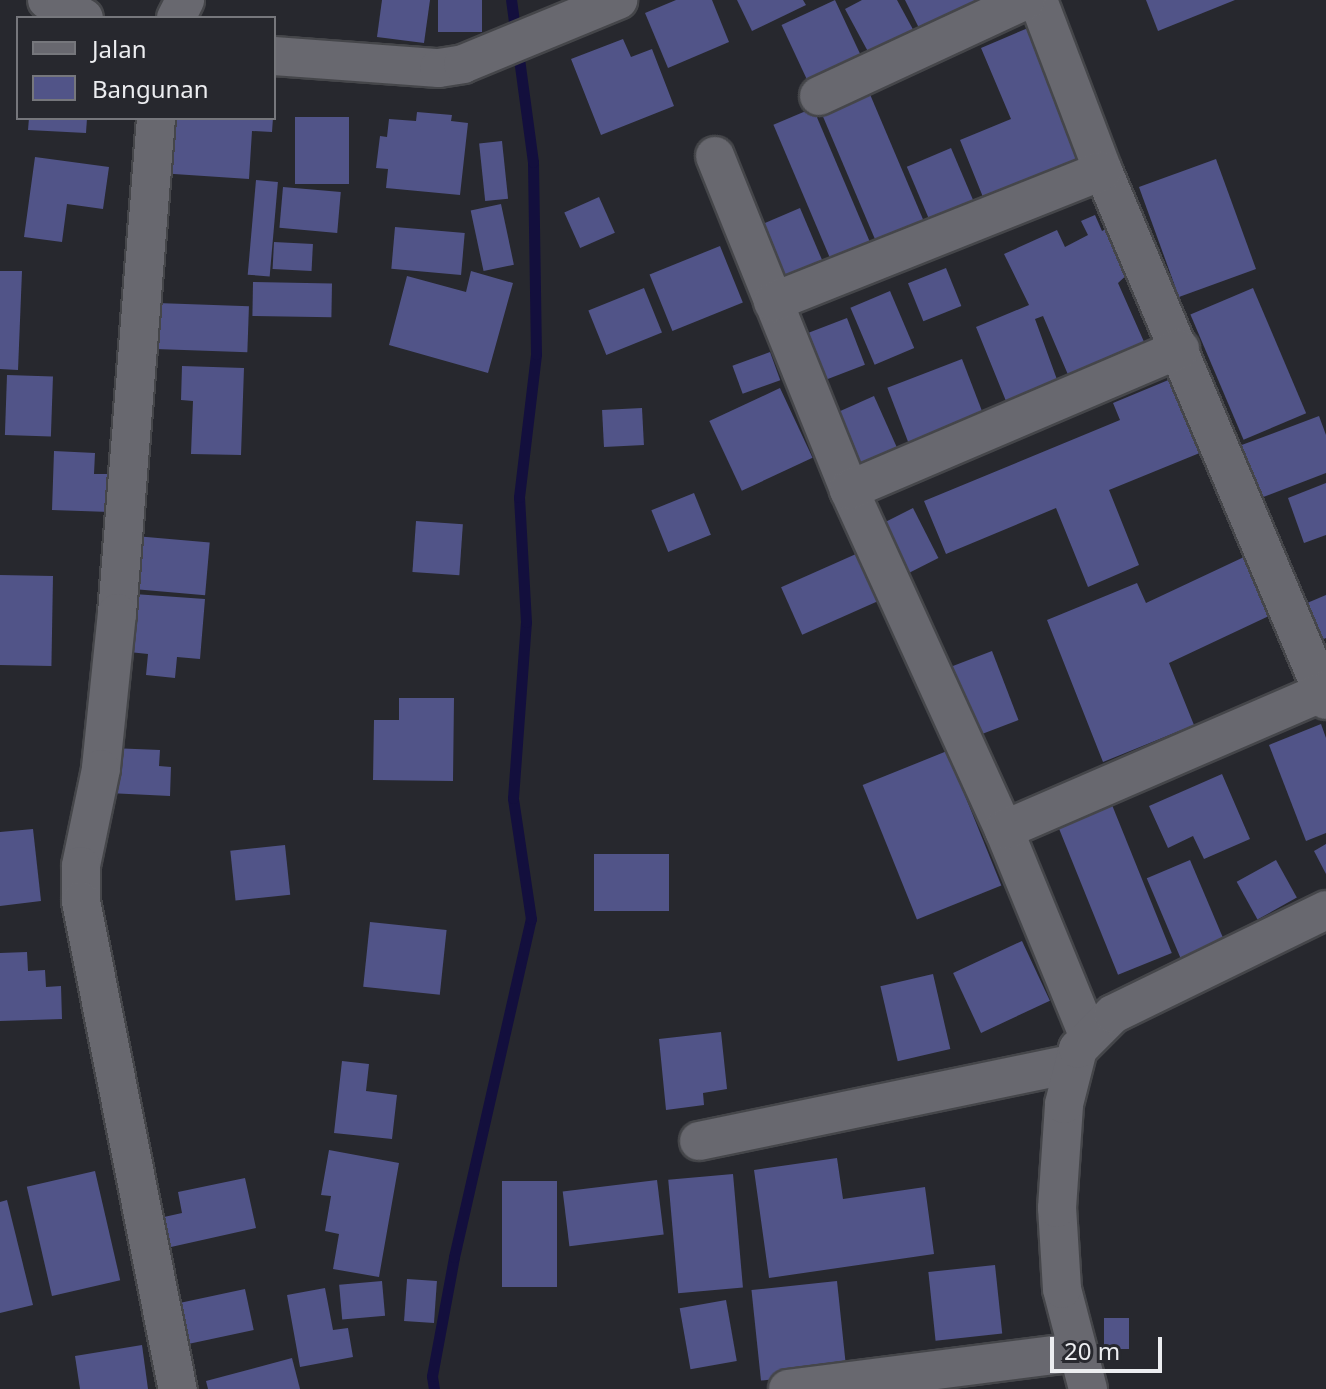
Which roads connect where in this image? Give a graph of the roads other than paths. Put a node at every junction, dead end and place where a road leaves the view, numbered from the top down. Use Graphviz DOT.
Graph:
graph roads {
  1 [pos="47,0"];
  2 [pos="618,0"];
  3 [pos="1026,0"];
  4 [pos="1038,0"];
  5 [pos="80,16"];
  6 [pos="276,56"];
  7 [pos="819,96"];
  8 [pos="156,120"];
  9 [pos="715,156"];
  10 [pos="1103,171"];
  11 [pos="773,302"];
  12 [pos="1180,349"];
  13 [pos="849,490"];
  14 [pos="1324,696"];
  15 [pos="1004,830"];
  16 [pos="1326,910"];
  17 [pos="1079,1049"];
  18 [pos="699,1141"];
  19 [pos="1077,1352"];
  20 [pos="178,1389"];
  21 [pos="788,1389"];
  22 [pos="1088,1389"];
  1 -- 5 [label="street"];
  2 -- 6 [label="street"];
  3 -- 7 [label="street"];
  4 -- 10 [label="street"];
  8 -- 20 [label="street"];
  9 -- 11 [label="street"];
  10 -- 11 [label="street"];
  10 -- 12 [label="street"];
  11 -- 13 [label="street"];
  12 -- 13 [label="street"];
  12 -- 14 [label="street"];
  13 -- 15 [label="street"];
  14 -- 15 [label="street"];
  15 -- 17 [label="street"];
  16 -- 17 [label="street"];
  17 -- 18 [label="street"];
  17 -- 19 [label="street"];
  19 -- 21 [label="street"];
  19 -- 22 [label="street"];
}
